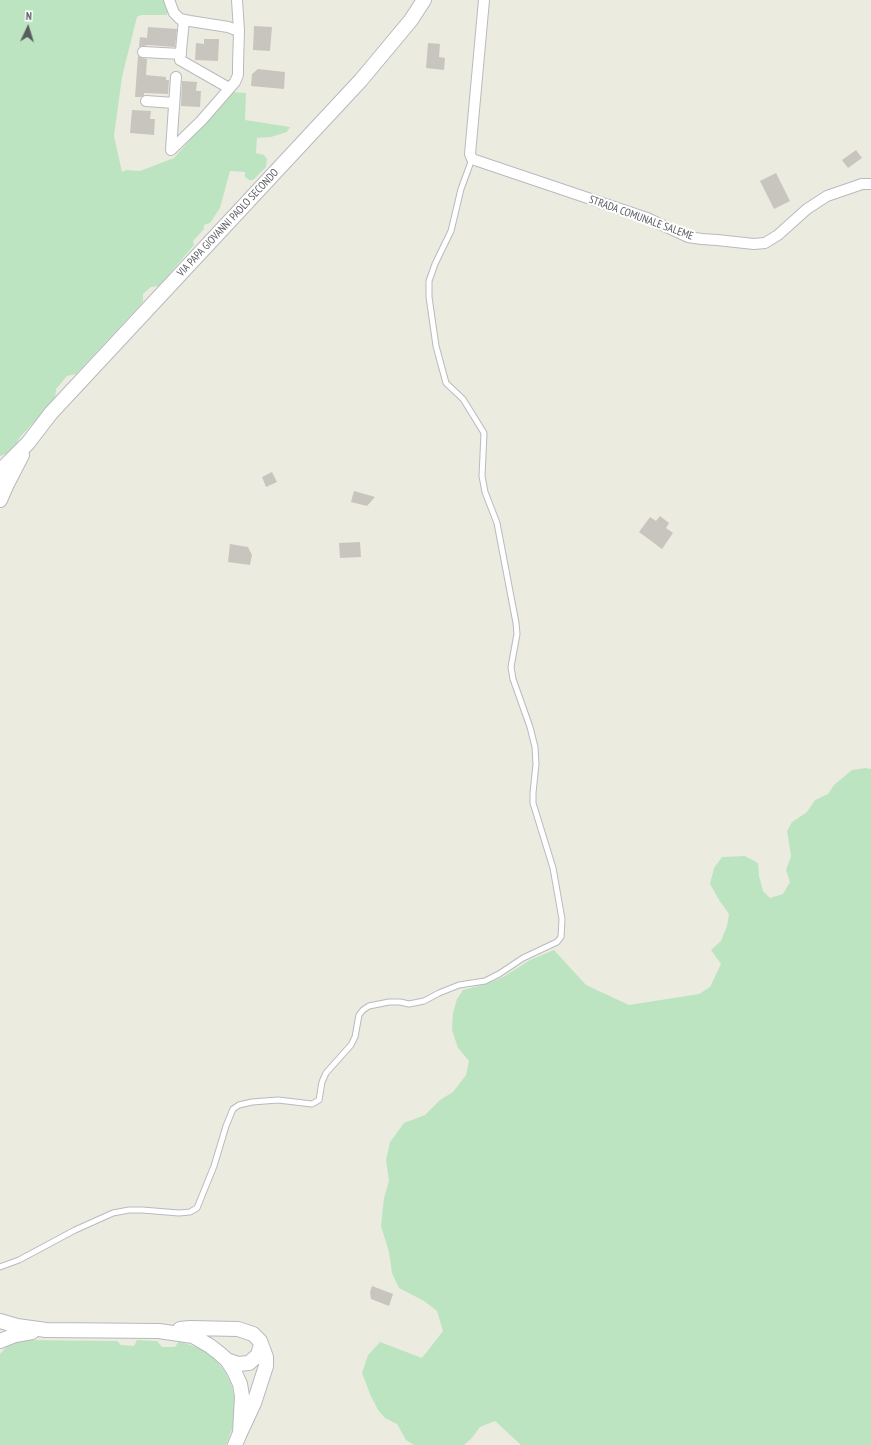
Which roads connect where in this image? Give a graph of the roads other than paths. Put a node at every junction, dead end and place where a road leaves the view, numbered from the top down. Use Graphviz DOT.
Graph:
graph roads {
  1 [pos="169,0"];
  2 [pos="237,0"];
  3 [pos="424,0"];
  4 [pos="484,0"];
  5 [pos="184,20"];
  6 [pos="240,32"];
  7 [pos="143,52"];
  8 [pos="181,54"];
  9 [pos="176,77"];
  10 [pos="229,88"];
  11 [pos="146,101"];
  12 [pos="174,103"];
  13 [pos="472,159"];
  14 [pos="871,184"];
  15 [pos="28,442"];
  16 [pos="0,470"];
  17 [pos="7,484"];
  18 [pos="0,500"];
  19 [pos="0,1267"];
  20 [pos="0,1320"];
  21 [pos="0,1326"];
  22 [pos="46,1330"];
  23 [pos="158,1331"];
  24 [pos="0,1336"];
  25 [pos="0,1341"];
  26 [pos="261,1344"];
  27 [pos="227,1360"];
  28 [pos="237,1439"];
  1 -- 5 [label="street"];
  2 -- 6 [label="street"];
  3 -- 15 [label="main road, VIA PAPA GIOVANNI PAOLO SECONDO"];
  4 -- 13 [label="street"];
  5 -- 6 [label="street"];
  5 -- 8 [label="street"];
  6 -- 10 [label="street"];
  7 -- 8 [label="street"];
  8 -- 10 [label="street"];
  9 -- 12 [label="street"];
  10 -- 12 [label="street"];
  11 -- 12 [label="street"];
  13 -- 14 [label="street, STRADA COMUNALE SALEME"];
  13 -- 19 [label="lane"];
  15 -- 16 [label="main road"];
  15 -- 17 [label="main road"];
  16 -- 17 [label="main road"];
  17 -- 18 [label="main road"];
  20 -- 22 [label="main road"];
  21 -- 24 [label="main road"];
  22 -- 23 [label="main road"];
  22 -- 25 [label="main road"];
  23 -- 26 [label="main road"];
  23 -- 27 [label="main road"];
  26 -- 27 [label="main road"];
  26 -- 28 [label="main road"];
  27 -- 28 [label="main road"];
}
